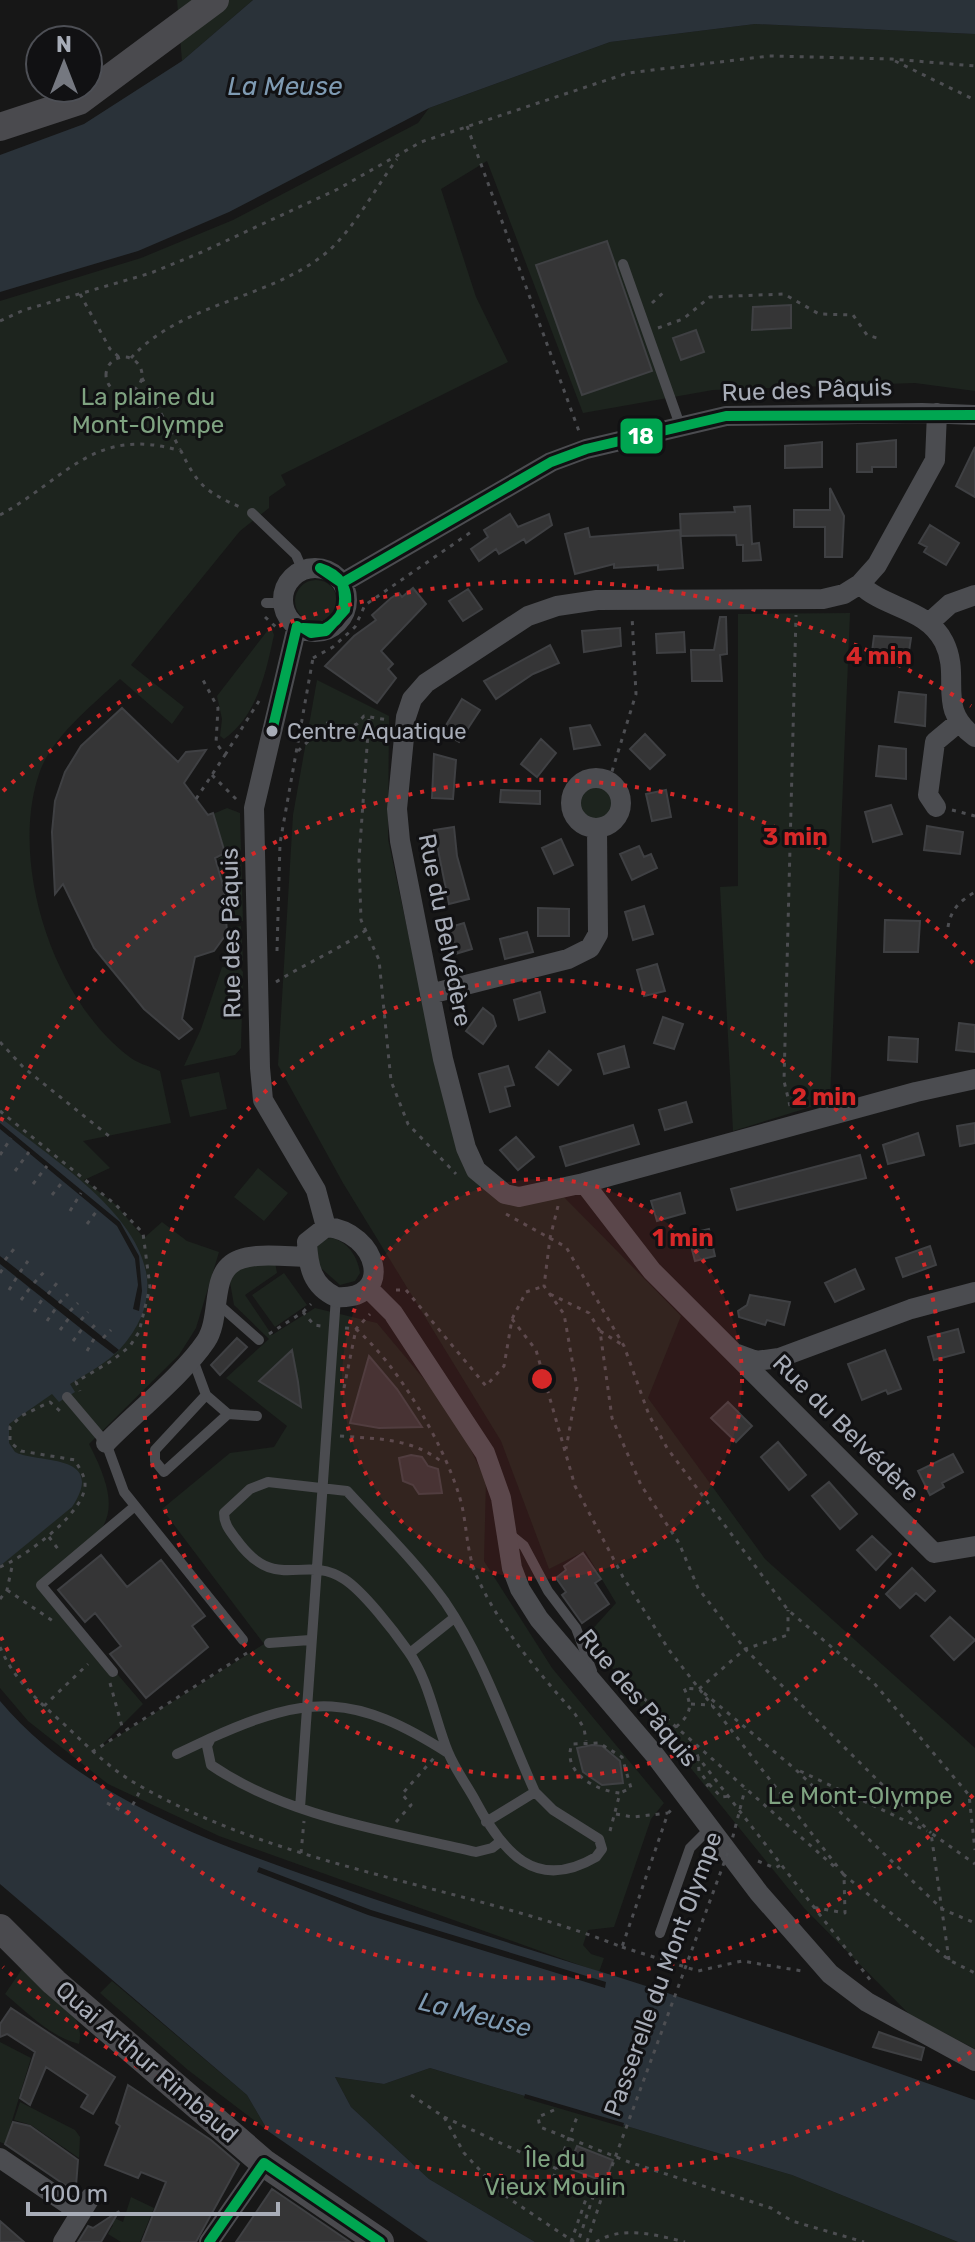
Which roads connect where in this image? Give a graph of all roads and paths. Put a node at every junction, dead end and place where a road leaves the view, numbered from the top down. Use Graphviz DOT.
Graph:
graph roads {
  1 [pos="215,0"];
  2 [pos="892,59"];
  3 [pos="975,66"];
  4 [pos="975,100"];
  5 [pos="467,126"];
  6 [pos="0,127"];
  7 [pos="399,156"];
  8 [pos="623,264"];
  9 [pos="770,288"];
  10 [pos="665,291"];
  11 [pos="80,294"];
  12 [pos="770,294"];
  13 [pos="641,315"];
  14 [pos="0,321"];
  15 [pos="647,332"];
  16 [pos="877,338"];
  17 [pos="119,357"];
  18 [pos="131,358"];
  19 [pos="142,378"];
  20 [pos="937,413"];
  21 [pos="975,415"];
  22 [pos="681,428"];
  23 [pos="586,449"];
  24 [pos="181,451"];
  25 [pos="252,513"];
  26 [pos="0,515"];
  27 [pos="480,526"];
  28 [pos="303,571"];
  29 [pos="342,583"];
  30 [pos="860,584"];
  31 [pos="975,595"];
  32 [pos="796,599"];
  33 [pos="632,600"];
  34 [pos="269,606"];
  35 [pos="929,623"];
  36 [pos="297,626"];
  37 [pos="277,637"];
  38 [pos="303,650"];
  39 [pos="313,658"];
  40 [pos="203,680"];
  41 [pos="262,694"];
  42 [pos="959,722"];
  43 [pos="975,737"];
  44 [pos="298,751"];
  45 [pos="225,755"];
  46 [pos="212,775"];
  47 [pos="609,781"];
  48 [pos="196,799"];
  49 [pos="243,806"];
  50 [pos="936,807"];
  51 [pos="975,816"];
  52 [pos="597,829"];
  53 [pos="975,892"];
  54 [pos="948,927"];
  55 [pos="366,930"];
  56 [pos="277,953"];
  57 [pos="277,968"];
  58 [pos="276,982"];
  59 [pos="275,994"];
  60 [pos="430,994"];
  61 [pos="0,1042"];
  62 [pos="975,1079"];
  63 [pos="0,1111"];
  64 [pos="795,1125"];
  65 [pos="109,1136"];
  66 [pos="11,1138"];
  67 [pos="29,1152"];
  68 [pos="0,1155"];
  69 [pos="47,1166"];
  70 [pos="15,1171"];
  71 [pos="458,1176"];
  72 [pos="64,1180"];
  73 [pos="584,1183"];
  74 [pos="33,1184"];
  75 [pos="563,1189"];
  76 [pos="81,1193"];
  77 [pos="52,1195"];
  78 [pos="99,1208"];
  79 [pos="70,1211"];
  80 [pos="503,1212"];
  81 [pos="87,1224"];
  82 [pos="326,1227"];
  83 [pos="550,1238"];
  84 [pos="14,1249"];
  85 [pos="307,1257"];
  86 [pos="5,1260"];
  87 [pos="28,1261"];
  88 [pos="4,1267"];
  89 [pos="20,1272"];
  90 [pos="44,1272"];
  91 [pos="0,1273"];
  92 [pos="17,1277"];
  93 [pos="34,1283"];
  94 [pos="57,1283"];
  95 [pos="544,1286"];
  96 [pos="30,1288"];
  97 [pos="9,1290"];
  98 [pos="975,1292"];
  99 [pos="382,1293"];
  100 [pos="48,1294"];
  101 [pos="68,1294"];
  102 [pos="550,1294"];
  103 [pos="336,1297"];
  104 [pos="43,1298"];
  105 [pos="21,1300"];
  106 [pos="59,1303"];
  107 [pos="78,1303"];
  108 [pos="217,1303"];
  109 [pos="56,1308"];
  110 [pos="70,1311"];
  111 [pos="34,1312"];
  112 [pos="88,1312"];
  113 [pos="69,1318"];
  114 [pos="512,1319"];
  115 [pos="81,1320"];
  116 [pos="47,1321"];
  117 [pos="98,1322"];
  118 [pos="324,1327"];
  119 [pos="92,1328"];
  120 [pos="341,1328"];
  121 [pos="82,1329"];
  122 [pos="356,1329"];
  123 [pos="60,1330"];
  124 [pos="111,1330"];
  125 [pos="600,1331"];
  126 [pos="103,1338"];
  127 [pos="94,1339"];
  128 [pos="259,1340"];
  129 [pos="73,1341"];
  130 [pos="624,1346"];
  131 [pos="87,1351"];
  132 [pos="733,1353"];
  133 [pos="192,1357"];
  134 [pos="344,1392"];
  135 [pos="206,1395"];
  136 [pos="70,1400"];
  137 [pos="228,1414"];
  138 [pos="257,1416"];
  139 [pos="326,1435"];
  140 [pos="106,1443"];
  141 [pos="565,1453"];
  142 [pos="445,1464"];
  143 [pos="321,1486"];
  144 [pos="135,1506"];
  145 [pos="505,1531"];
  146 [pos="48,1535"];
  147 [pos="975,1546"];
  148 [pos="60,1553"];
  149 [pos="13,1562"];
  150 [pos="0,1567"];
  151 [pos="315,1572"];
  152 [pos="7,1590"];
  153 [pos="0,1599"];
  154 [pos="788,1610"];
  155 [pos="454,1618"];
  156 [pos="576,1628"];
  157 [pos="81,1632"];
  158 [pos="243,1640"];
  159 [pos="310,1640"];
  160 [pos="269,1643"];
  161 [pos="0,1647"];
  162 [pos="745,1649"];
  163 [pos="99,1653"];
  164 [pos="410,1653"];
  165 [pos="113,1672"];
  166 [pos="699,1689"];
  167 [pos="599,1692"];
  168 [pos="691,1704"];
  169 [pos="712,1705"];
  170 [pos="44,1706"];
  171 [pos="306,1706"];
  172 [pos="676,1727"];
  173 [pos="123,1730"];
  174 [pos="211,1738"];
  175 [pos="586,1741"];
  176 [pos="694,1745"];
  177 [pos="445,1751"];
  178 [pos="91,1752"];
  179 [pos="177,1754"];
  180 [pos="698,1759"];
  181 [pos="689,1760"];
  182 [pos="795,1769"];
  183 [pos="709,1784"];
  184 [pos="142,1787"];
  185 [pos="745,1787"];
  186 [pos="535,1792"];
  187 [pos="620,1793"];
  188 [pos="694,1794"];
  189 [pos="731,1796"];
  190 [pos="107,1803"];
  191 [pos="302,1809"];
  192 [pos="740,1809"];
  193 [pos="668,1813"];
  194 [pos="128,1814"];
  195 [pos="616,1814"];
  196 [pos="133,1817"];
  197 [pos="486,1822"];
  198 [pos="611,1830"];
  199 [pos="708,1830"];
  200 [pos="391,1832"];
  201 [pos="931,1833"];
  202 [pos="501,1841"];
  203 [pos="975,1850"];
  204 [pos="301,1853"];
  205 [pos="975,1864"];
  206 [pos="844,1875"];
  207 [pos="811,1907"];
  208 [pos="942,1909"];
  209 [pos="975,1923"];
  210 [pos="0,1928"];
  211 [pos="660,1933"];
  212 [pos="622,1947"];
  213 [pos="949,1960"];
  214 [pos="820,1962"];
  215 [pos="975,1973"];
  216 [pos="878,1990"];
  217 [pos="975,2061"];
  218 [pos="411,2095"];
  219 [pos="554,2110"];
  220 [pos="444,2117"];
  221 [pos="577,2117"];
  222 [pos="569,2138"];
  223 [pos="0,2158"];
  224 [pos="264,2163"];
  225 [pos="557,2169"];
  226 [pos="63,2242"];
  227 [pos="209,2242"];
  228 [pos="380,2242"];
  229 [pos="574,2242"];
  230 [pos="587,2242"];
  231 [pos="596,2242"];
  232 [pos="685,2242"];
  233 [pos="864,2242"];
  1 -- 6 [label="main road"];
  2 -- 3 [label="path"];
  2 -- 4 [label="path"];
  2 -- 5 [label="path"];
  5 -- 7 [label="path"];
  5 -- 23 [label="path"];
  7 -- 11 [label="path"];
  7 -- 18 [label="path"];
  8 -- 13 [label="lane"];
  9 -- 12 [label="path"];
  10 -- 13 [label="path"];
  11 -- 14 [label="path"];
  11 -- 17 [label="path"];
  12 -- 15 [label="path"];
  12 -- 16 [label="path"];
  13 -- 15 [label="lane"];
  15 -- 22 [label="lane"];
  17 -- 18 [label="path"];
  17 -- 19 [label="path"];
  18 -- 19 [label="path"];
  19 -- 24 [label="path"];
  20 -- 21 [label="street, Rue des Pâquis"];
  20 -- 22 [label="street, Rue des Pâquis"];
  20 -- 30 [label="street"];
  22 -- 23 [label="street, Rue des Pâquis"];
  23 -- 29 [label="street, Rue des Pâquis"];
  24 -- 25 [label="path"];
  24 -- 26 [label="path"];
  25 -- 28 [label="lane"];
  27 -- 39 [label="path"];
  28 -- 29 [label="street"];
  28 -- 34 [label="street"];
  29 -- 36 [label="street"];
  30 -- 32 [label="street, Rue du Belvédère"];
  30 -- 35 [label="street"];
  31 -- 35 [label="street"];
  32 -- 33 [label="street, Rue du Belvédère"];
  32 -- 64 [label="path"];
  33 -- 47 [label="path"];
  33 -- 60 [label="street, Rue du Belvédère"];
  34 -- 36 [label="street"];
  34 -- 37 [label="path"];
  35 -- 42 [label="street"];
  36 -- 82 [label="street, Rue des Pâquis"];
  38 -- 39 [label="path"];
  39 -- 44 [label="path"];
  40 -- 45 [label="path"];
  41 -- 45 [label="path"];
  42 -- 43 [label="street"];
  42 -- 50 [label="street"];
  44 -- 55 [label="path"];
  44 -- 56 [label="path"];
  45 -- 46 [label="path"];
  46 -- 48 [label="path"];
  46 -- 49 [label="path"];
  47 -- 52 [label="street"];
  47 -- 52 [label="street"];
  50 -- 51 [label="path"];
  52 -- 60 [label="street"];
  53 -- 54 [label="path"];
  55 -- 58 [label="path"];
  55 -- 71 [label="path"];
  57 -- 58 [label="path"];
  58 -- 59 [label="path"];
  60 -- 75 [label="street, Rue du Belvédère"];
  61 -- 65 [label="path"];
  62 -- 64 [label="street"];
  63 -- 136 [label="path"];
  64 -- 73 [label="street"];
  66 -- 68 [label="path"];
  67 -- 70 [label="path"];
  69 -- 74 [label="path"];
  72 -- 77 [label="path"];
  73 -- 75 [label="street, Rue du Belvédère"];
  73 -- 132 [label="street, Rue du Belvédère"];
  75 -- 83 [label="path"];
  76 -- 79 [label="path"];
  78 -- 81 [label="path"];
  80 -- 83 [label="path"];
  82 -- 85 [label="street"];
  82 -- 99 [label="street"];
  83 -- 95 [label="path"];
  83 -- 130 [label="path"];
  84 -- 86 [label="path"];
  85 -- 103 [label="street"];
  85 -- 108 [label="street"];
  87 -- 89 [label="path"];
  88 -- 91 [label="path"];
  90 -- 93 [label="path"];
  92 -- 97 [label="path"];
  94 -- 100 [label="path"];
  95 -- 102 [label="path"];
  95 -- 114 [label="path"];
  96 -- 105 [label="path"];
  98 -- 132 [label="street"];
  99 -- 103 [label="street"];
  99 -- 114 [label="path"];
  99 -- 122 [label="path"];
  99 -- 145 [label="street, Rue des Pâquis"];
  101 -- 106 [label="path"];
  102 -- 125 [label="path"];
  102 -- 141 [label="path"];
  103 -- 139 [label="lane"];
  104 -- 111 [label="path"];
  107 -- 110 [label="path"];
  108 -- 128 [label="lane"];
  108 -- 133 [label="street"];
  109 -- 116 [label="path"];
  112 -- 115 [label="path"];
  113 -- 123 [label="path"];
  114 -- 141 [label="path"];
  117 -- 119 [label="path"];
  118 -- 128 [label="path"];
  120 -- 122 [label="path"];
  121 -- 129 [label="path"];
  122 -- 134 [label="path"];
  122 -- 142 [label="path"];
  124 -- 126 [label="path"];
  125 -- 130 [label="path"];
  125 -- 162 [label="path"];
  127 -- 131 [label="path"];
  130 -- 154 [label="path"];
  132 -- 147 [label="street, Rue du Belvédère"];
  133 -- 135 [label="lane"];
  133 -- 140 [label="street"];
  135 -- 137 [label="lane"];
  135 -- 137 [label="lane"];
  136 -- 140 [label="lane"];
  136 -- 146 [label="path"];
  137 -- 138 [label="lane"];
  139 -- 142 [label="path"];
  139 -- 143 [label="lane"];
  140 -- 144 [label="lane"];
  141 -- 166 [label="path"];
  142 -- 175 [label="path"];
  143 -- 151 [label="lane"];
  143 -- 151 [label="lane"];
  143 -- 155 [label="lane"];
  144 -- 157 [label="lane"];
  144 -- 158 [label="lane"];
  145 -- 156 [label="lane"];
  145 -- 167 [label="street, Rue des Pâquis"];
  146 -- 148 [label="path"];
  146 -- 149 [label="path"];
  149 -- 150 [label="path"];
  149 -- 152 [label="path"];
  151 -- 159 [label="lane"];
  151 -- 164 [label="lane"];
  152 -- 153 [label="path"];
  152 -- 157 [label="path"];
  154 -- 162 [label="path"];
  154 -- 203 [label="path"];
  155 -- 164 [label="lane"];
  155 -- 186 [label="lane"];
  156 -- 167 [label="lane"];
  156 -- 172 [label="path"];
  157 -- 163 [label="lane"];
  158 -- 173 [label="path"];
  159 -- 160 [label="lane"];
  159 -- 171 [label="lane"];
  161 -- 170 [label="path"];
  162 -- 166 [label="path"];
  162 -- 201 [label="path"];
  163 -- 165 [label="lane"];
  163 -- 170 [label="path"];
  164 -- 177 [label="lane"];
  165 -- 173 [label="path"];
  166 -- 168 [label="path"];
  166 -- 169 [label="path"];
  166 -- 182 [label="path"];
  167 -- 188 [label="street, Rue des Pâquis"];
  168 -- 169 [label="path"];
  168 -- 172 [label="path"];
  169 -- 206 [label="path"];
  170 -- 178 [label="path"];
  171 -- 174 [label="lane"];
  171 -- 177 [label="lane"];
  171 -- 191 [label="lane"];
  172 -- 176 [label="path"];
  173 -- 178 [label="path"];
  174 -- 179 [label="lane"];
  174 -- 191 [label="lane"];
  175 -- 187 [label="path"];
  175 -- 187 [label="path"];
  176 -- 180 [label="path"];
  176 -- 185 [label="path"];
  177 -- 197 [label="lane"];
  177 -- 200 [label="path"];
  178 -- 184 [label="path"];
  180 -- 181 [label="path"];
  180 -- 183 [label="path"];
  180 -- 189 [label="path"];
  182 -- 201 [label="path"];
  182 -- 208 [label="path"];
  183 -- 188 [label="path"];
  183 -- 189 [label="path"];
  184 -- 194 [label="path"];
  184 -- 204 [label="path"];
  185 -- 192 [label="path, Passerelle du Mont Olympe"];
  185 -- 206 [label="path"];
  186 -- 197 [label="lane"];
  186 -- 202 [label="lane"];
  187 -- 195 [label="path"];
  188 -- 193 [label="path"];
  188 -- 199 [label="street, Rue des Pâquis"];
  189 -- 192 [label="path"];
  190 -- 194 [label="path"];
  191 -- 200 [label="lane"];
  191 -- 204 [label="path"];
  192 -- 207 [label="path"];
  192 -- 230 [label="path, Passerelle du Mont Olympe, bridge"];
  193 -- 195 [label="path"];
  193 -- 212 [label="path"];
  194 -- 196 [label="path"];
  195 -- 198 [label="path"];
  197 -- 202 [label="lane"];
  199 -- 211 [label="lane"];
  199 -- 214 [label="street, Rue des Pâquis"];
  200 -- 202 [label="lane"];
  201 -- 205 [label="path"];
  201 -- 208 [label="path"];
  204 -- 212 [label="path"];
  206 -- 207 [label="path"];
  206 -- 213 [label="path"];
  207 -- 216 [label="path"];
  208 -- 209 [label="path"];
  208 -- 213 [label="path"];
  210 -- 224 [label="main road, Quai Arthur Rimbaud"];
  212 -- 214 [label="path"];
  213 -- 215 [label="path"];
  214 -- 217 [label="street, Rue des Pâquis"];
  218 -- 220 [label="path"];
  219 -- 222 [label="path"];
  220 -- 225 [label="path"];
  220 -- 229 [label="path"];
  221 -- 222 [label="path"];
  222 -- 225 [label="path"];
  222 -- 233 [label="path"];
  223 -- 226 [label="street"];
  224 -- 227 [label="street"];
  224 -- 228 [label="main road, Quai Arthur Rimbaud"];
  225 -- 229 [label="path, bridge"];
  231 -- 232 [label="path"];
}
